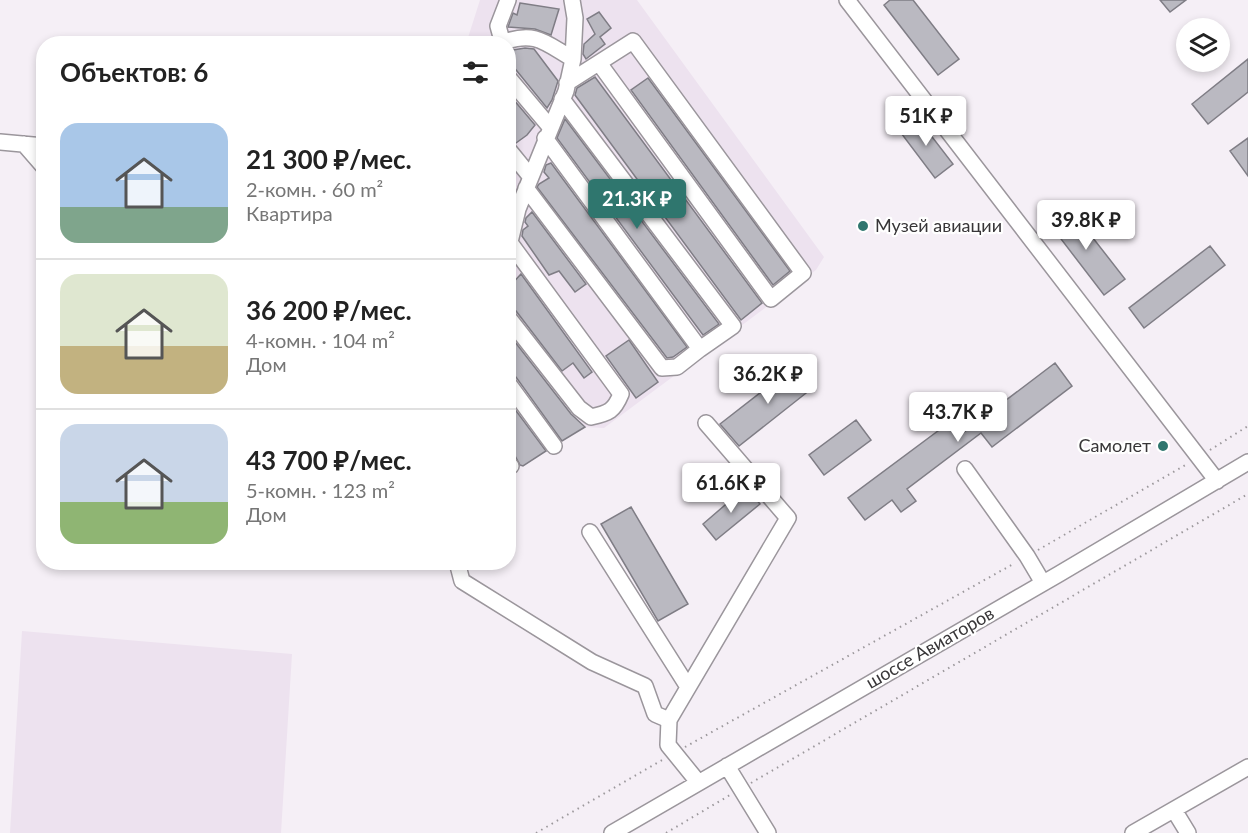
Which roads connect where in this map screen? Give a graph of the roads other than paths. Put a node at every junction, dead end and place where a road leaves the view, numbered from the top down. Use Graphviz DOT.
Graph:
graph roads {
  1 [pos="508,0"];
  2 [pos="557,0"];
  3 [pos="563,0"];
  4 [pos="572,0"];
  5 [pos="847,0"];
  6 [pos="502,36"];
  7 [pos="516,38"];
  8 [pos="573,59"];
  9 [pos="599,63"];
  10 [pos="567,83"];
  11 [pos="516,87"];
  12 [pos="562,99"];
  13 [pos="548,132"];
  14 [pos="0,142"];
  15 [pos="24,144"];
  16 [pos="36,145"];
  17 [pos="36,158"];
  18 [pos="516,162"];
  19 [pos="528,182"];
  20 [pos="516,207"];
  21 [pos="516,254"];
  22 [pos="516,327"];
  23 [pos="700,349"];
  24 [pos="516,394"];
  25 [pos="706,423"];
  26 [pos="554,446"];
  27 [pos="1248,462"];
  28 [pos="965,469"];
  29 [pos="1217,481"];
  30 [pos="590,532"];
  31 [pos="459,570"];
  32 [pos="1044,583"];
  33 [pos="688,687"];
  34 [pos="669,720"];
  35 [pos="727,766"];
  36 [pos="1248,767"];
  37 [pos="698,782"];
  38 [pos="1174,810"];
  39 [pos="612,833"];
  40 [pos="768,833"];
  41 [pos="1133,833"];
  42 [pos="1188,833"];
  1 -- 6 [label="street"];
  2 -- 3 [label="street"];
  4 -- 8 [label="street"];
  5 -- 29 [label="street"];
  7 -- 8 [label="street"];
  8 -- 10 [label="street"];
  9 -- 9 [label="street"];
  9 -- 10 [label="street"];
  10 -- 12 [label="street"];
  11 -- 13 [label="street"];
  12 -- 13 [label="street"];
  12 -- 23 [label="street"];
  13 -- 19 [label="street"];
  13 -- 23 [label="street"];
  14 -- 15 [label="street"];
  15 -- 16 [label="street"];
  15 -- 17 [label="street"];
  18 -- 19 [label="street"];
  19 -- 20 [label="street"];
  19 -- 23 [label="street"];
  21 -- 22 [label="street"];
  24 -- 26 [label="street"];
  25 -- 33 [label="street"];
  27 -- 29 [label="street, шоссе Авиаторов"];
  28 -- 32 [label="street"];
  29 -- 32 [label="street, шоссе Авиаторов"];
  30 -- 33 [label="street"];
  31 -- 34 [label="street"];
  32 -- 35 [label="street, шоссе Авиаторов"];
  33 -- 34 [label="street"];
  34 -- 37 [label="street"];
  35 -- 37 [label="street, шоссе Авиаторов"];
  35 -- 40 [label="street"];
  36 -- 38 [label="street"];
  37 -- 39 [label="street, шоссе Авиаторов"];
  38 -- 41 [label="street"];
  38 -- 42 [label="street"];
}
